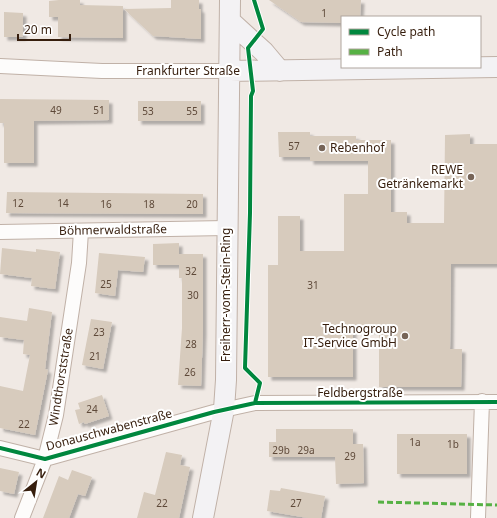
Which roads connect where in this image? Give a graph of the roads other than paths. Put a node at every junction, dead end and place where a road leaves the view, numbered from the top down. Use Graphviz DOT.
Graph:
graph roads {
  1 [pos="230,0"];
  2 [pos="231,22"];
  3 [pos="0,66"];
  4 [pos="481,67"];
  5 [pos="497,67"];
  6 [pos="443,68"];
  7 [pos="230,70"];
  8 [pos="280,71"];
  9 [pos="226,228"];
  10 [pos="81,231"];
  11 [pos="0,232"];
  12 [pos="482,402"];
  13 [pos="497,402"];
  14 [pos="224,409"];
  15 [pos="0,448"];
  16 [pos="45,459"];
  17 [pos="22,518"];
  18 [pos="203,518"];
  19 [pos="478,518"];
  1 -- 2 [label="main road, Freiherr-vom-Stein-Ring"];
  2 -- 7 [label="main road, Freiherr-vom-Stein-Ring"];
  2 -- 8 [label="main road"];
  3 -- 7 [label="street, Frankfurter Straße"];
  4 -- 5 [label="main road, Frankfurter Straße"];
  6 -- 8 [label="main road, Frankfurter Straße"];
  7 -- 8 [label="main road, Frankfurter Straße"];
  7 -- 9 [label="main road, Freiherr-vom-Stein-Ring"];
  9 -- 10 [label="street, Böhmerwaldstraße"];
  9 -- 14 [label="main road, Freiherr-vom-Stein-Ring"];
  10 -- 11 [label="street, Böhmerwaldstraße"];
  10 -- 16 [label="street, Windthorststraße"];
  12 -- 13 [label="street, Feldbergstraße"];
  12 -- 14 [label="street, Feldbergstraße"];
  12 -- 19 [label="street"];
  14 -- 16 [label="street, Donauschwabenstraße"];
  14 -- 18 [label="main road, Freiherr-vom-Stein-Ring"];
  15 -- 16 [label="street, Donauschwabenstraße"];
  16 -- 17 [label="street, Windthorststraße"];
}
